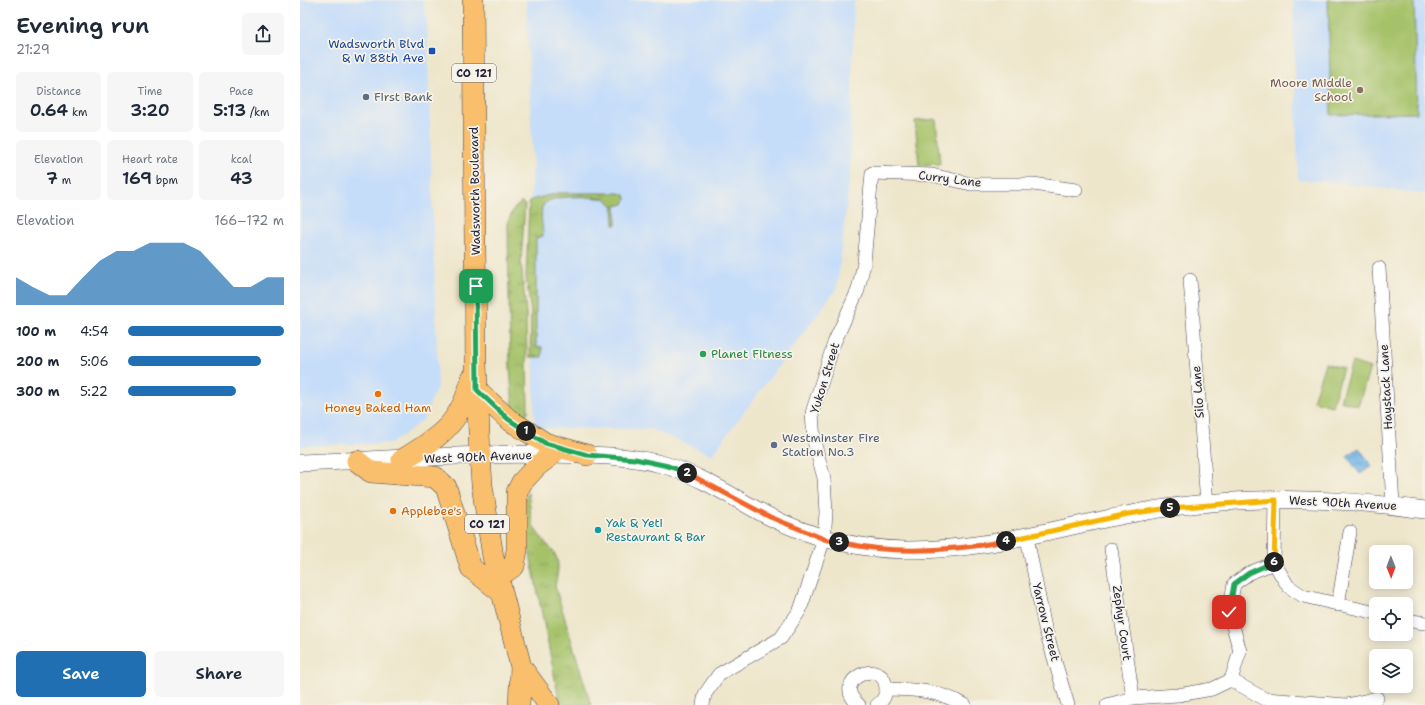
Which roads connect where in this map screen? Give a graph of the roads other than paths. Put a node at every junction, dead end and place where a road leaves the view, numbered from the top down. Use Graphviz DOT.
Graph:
graph roads {
  1 [pos="477,6"];
  2 [pos="872,173"];
  3 [pos="1076,190"];
  4 [pos="1380,268"];
  5 [pos="1190,280"];
  6 [pos="476,364"];
  7 [pos="477,390"];
  8 [pos="553,454"];
  9 [pos="480,455"];
  10 [pos="587,455"];
  11 [pos="402,460"];
  12 [pos="357,461"];
  13 [pos="300,463"];
  14 [pos="1276,500"];
  15 [pos="1207,504"];
  16 [pos="1393,505"];
  17 [pos="1425,510"];
  18 [pos="1350,532"];
  19 [pos="1027,538"];
  20 [pos="824,539"];
  21 [pos="1111,549"];
  22 [pos="1274,563"];
  23 [pos="499,584"];
  24 [pos="1338,605"];
  25 [pos="1369,612"];
  26 [pos="1413,621"];
  27 [pos="1425,624"];
  28 [pos="521,667"];
  29 [pos="1231,680"];
  30 [pos="886,689"];
  31 [pos="1133,698"];
  32 [pos="1377,698"];
  33 [pos="519,705"];
  34 [pos="549,705"];
  35 [pos="703,705"];
  36 [pos="859,705"];
  37 [pos="878,705"];
  38 [pos="965,705"];
  39 [pos="1068,705"];
  40 [pos="1107,705"];
  1 -- 6 [label="main road, Wadsworth Boulevard / CO 121"];
  2 -- 3 [label="street, Curry Lane"];
  2 -- 20 [label="street, Yukon Street"];
  4 -- 16 [label="street, Haystack Lane"];
  5 -- 15 [label="street, Silo Lane"];
  6 -- 7 [label="main road, Wadsworth Boulevard / CO 121"];
  6 -- 11 [label="main road"];
  7 -- 9 [label="main road, Wadsworth Boulevard / CO 121"];
  7 -- 10 [label="main road"];
  8 -- 9 [label="street, West 90th Avenue"];
  8 -- 10 [label="street, West 90th Avenue"];
  8 -- 23 [label="main road"];
  9 -- 11 [label="street, West 90th Avenue"];
  9 -- 23 [label="main road, CO 121"];
  10 -- 20 [label="street, West 90th Avenue"];
  11 -- 12 [label="street, West 90th Avenue"];
  12 -- 13 [label="street, West 90th Avenue"];
  12 -- 23 [label="main road"];
  14 -- 15 [label="street, West 90th Avenue"];
  14 -- 16 [label="street, West 90th Avenue"];
  14 -- 22 [label="street"];
  15 -- 19 [label="street, West 90th Avenue"];
  16 -- 17 [label="street, West 90th Avenue"];
  18 -- 24 [label="street"];
  19 -- 20 [label="street, West 90th Avenue"];
  19 -- 39 [label="street, Yarrow Street"];
  20 -- 35 [label="street, Yukon Street"];
  21 -- 31 [label="street, Zephyr Court"];
  22 -- 24 [label="street"];
  22 -- 29 [label="street"];
  23 -- 28 [label="main road, CO 121"];
  24 -- 25 [label="street"];
  26 -- 27 [label="street"];
  28 -- 33 [label="main road, CO 121"];
  28 -- 34 [label="main road, CO 121"];
  29 -- 31 [label="street"];
  29 -- 32 [label="street"];
  30 -- 36 [label="street"];
  30 -- 37 [label="street"];
  30 -- 38 [label="street"];
  31 -- 40 [label="street"];
}
